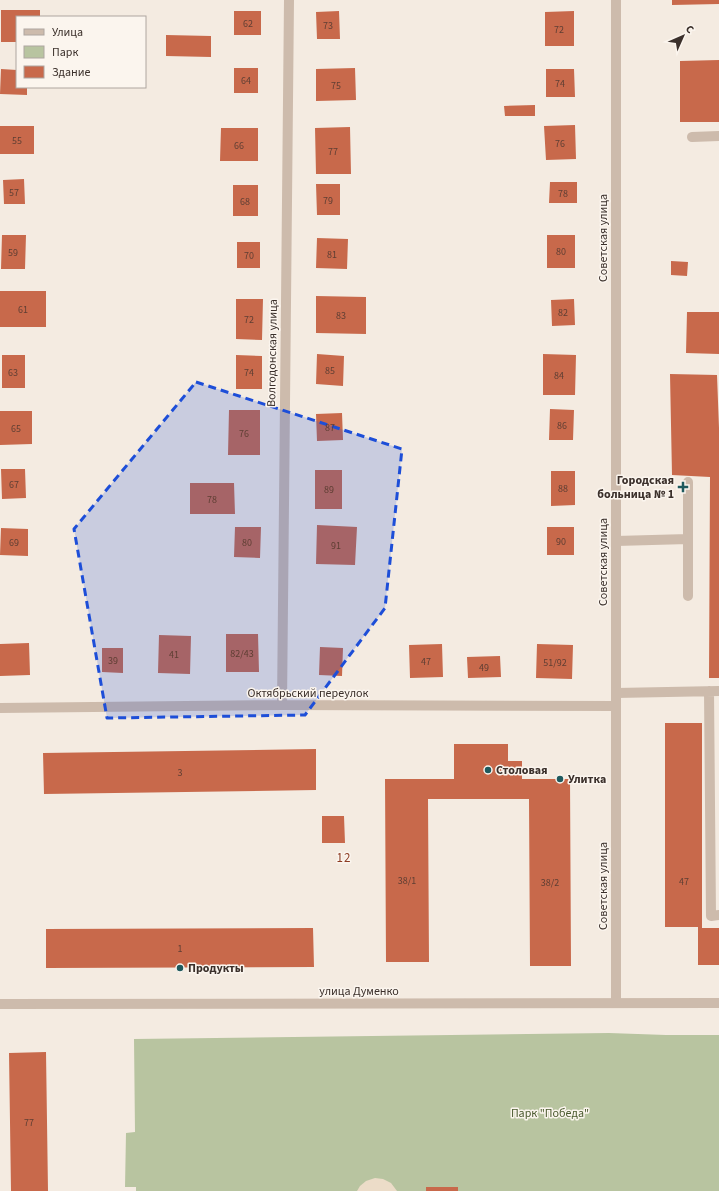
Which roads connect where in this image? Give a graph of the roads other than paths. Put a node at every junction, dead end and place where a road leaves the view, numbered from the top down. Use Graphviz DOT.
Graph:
graph roads {
  1 [pos="288,0"];
  2 [pos="616,0"];
  3 [pos="719,136"];
  4 [pos="692,137"];
  5 [pos="688,482"];
  6 [pos="688,539"];
  7 [pos="616,541"];
  8 [pos="688,596"];
  9 [pos="714,691"];
  10 [pos="616,693"];
  11 [pos="282,705"];
  12 [pos="616,706"];
  13 [pos="0,708"];
  14 [pos="719,915"];
  15 [pos="616,1003"];
  16 [pos="719,1003"];
  17 [pos="0,1004"];
  1 -- 11 [label="street, Волгодонская улица"];
  2 -- 7 [label="street, Советская улица"];
  3 -- 4 [label="street"];
  5 -- 6 [label="street"];
  6 -- 7 [label="street"];
  6 -- 8 [label="street"];
  7 -- 10 [label="street, Советская улица"];
  9 -- 10 [label="street"];
  9 -- 14 [label="street"];
  10 -- 12 [label="street, Советская улица"];
  11 -- 12 [label="street, Октябрьский переулок"];
  11 -- 13 [label="street, Октябрьский переулок"];
  12 -- 15 [label="street, Советская улица"];
  15 -- 16 [label="street, улица Думенко"];
  15 -- 17 [label="street, улица Думенко"];
}
